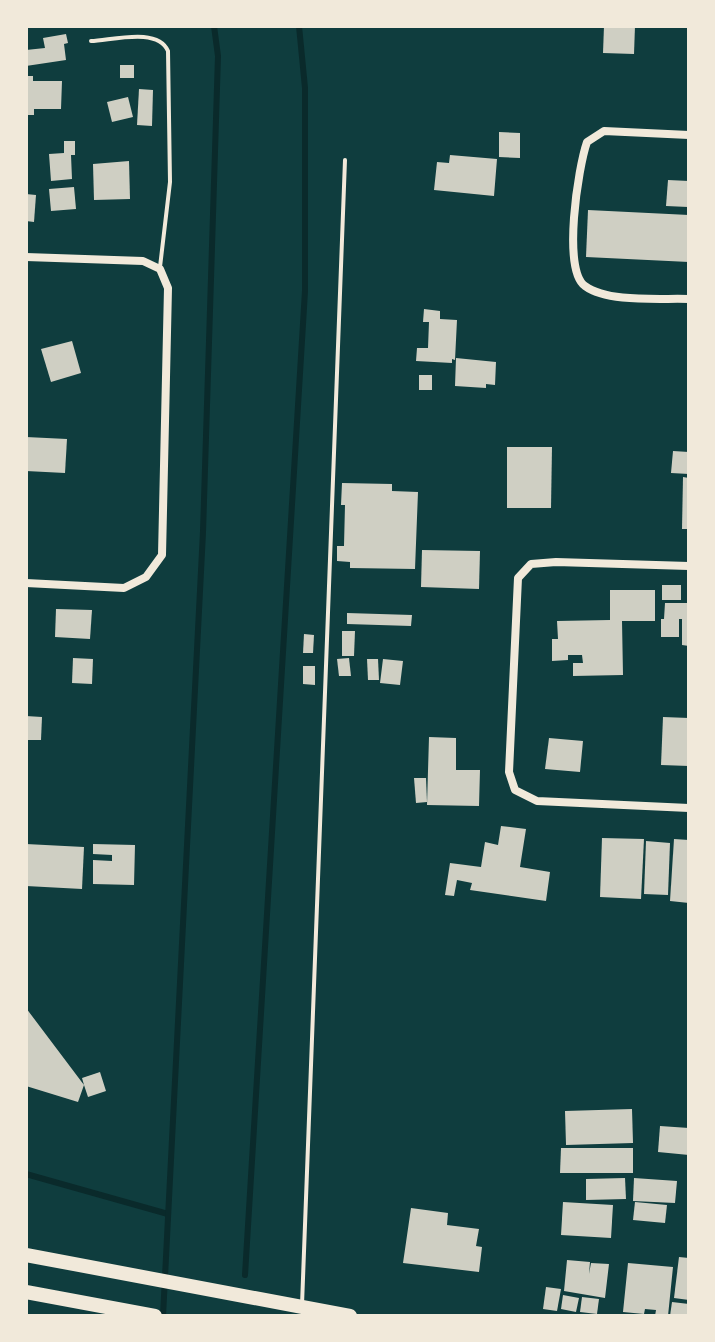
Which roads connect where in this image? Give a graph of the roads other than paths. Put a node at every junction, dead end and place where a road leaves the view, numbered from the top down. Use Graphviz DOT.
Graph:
graph roads {
  1 [pos="91,41"];
  2 [pos="689,135"];
  3 [pos="345,160"];
  4 [pos="26,257"];
  5 [pos="160,269"];
  6 [pos="689,299"];
  7 [pos="689,566"];
  8 [pos="26,583"];
  9 [pos="689,808"];
  10 [pos="26,1255"];
  11 [pos="26,1292"];
  12 [pos="302,1307"];
  13 [pos="155,1316"];
  14 [pos="350,1316"];
  1 -- 5 [label="lane"];
  2 -- 6 [label="street"];
  3 -- 12 [label="lane"];
  4 -- 5 [label="street"];
  5 -- 8 [label="street"];
  7 -- 9 [label="street"];
  10 -- 12 [label="main road"];
  11 -- 13 [label="main road"];
  12 -- 14 [label="main road"];
}
